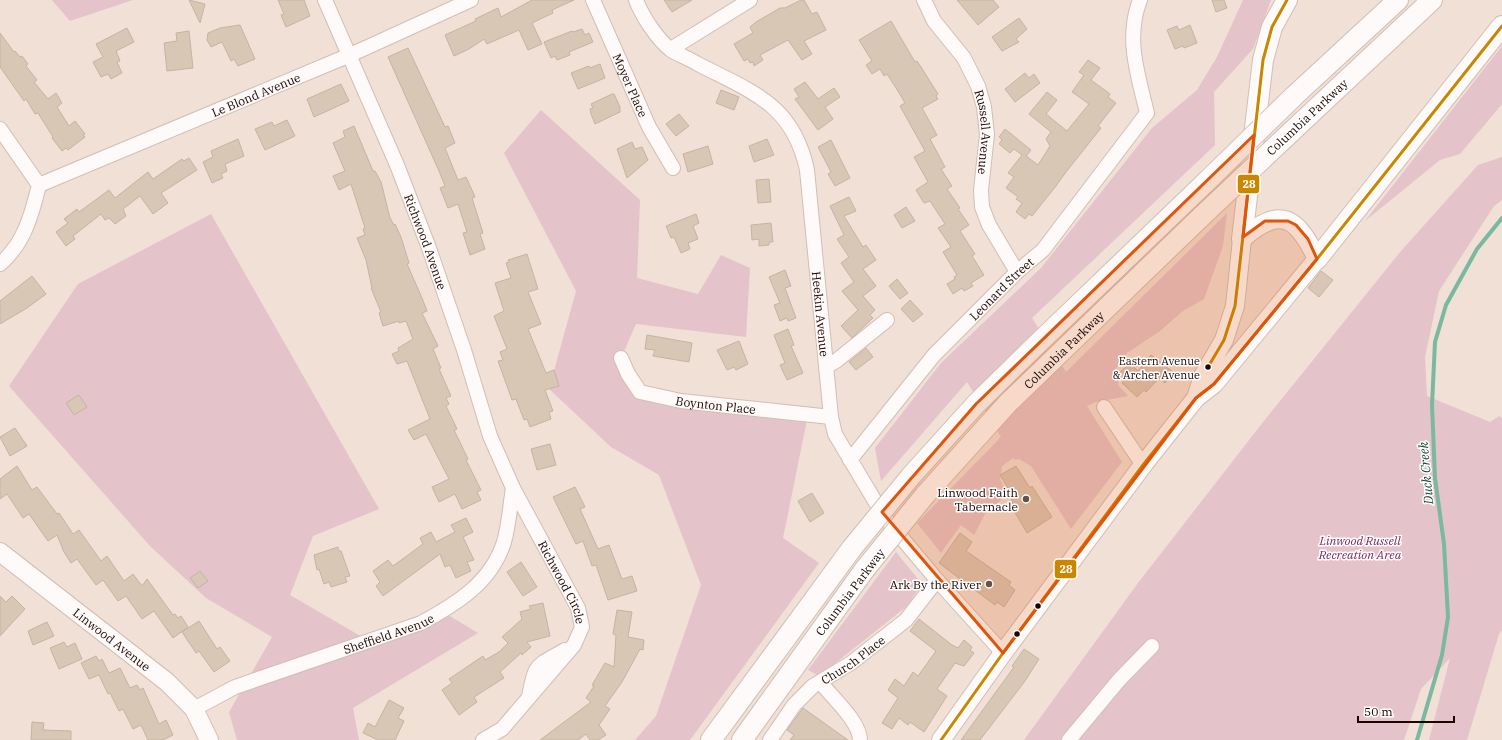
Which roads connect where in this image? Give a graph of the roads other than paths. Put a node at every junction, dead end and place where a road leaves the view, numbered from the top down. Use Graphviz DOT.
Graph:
graph roads {
  1 [pos="325,0"];
  2 [pos="593,0"];
  3 [pos="636,0"];
  4 [pos="750,0"];
  5 [pos="924,0"];
  6 [pos="1140,0"];
  7 [pos="1287,0"];
  8 [pos="1398,0"];
  9 [pos="1432,0"];
  10 [pos="464,1"];
  11 [pos="1502,26"];
  12 [pos="671,49"];
  13 [pos="350,55"];
  14 [pos="0,129"];
  15 [pos="673,168"];
  16 [pos="39,185"];
  17 [pos="1242,239"];
  18 [pos="1317,259"];
  19 [pos="0,264"];
  20 [pos="1017,272"];
  21 [pos="887,320"];
  22 [pos="621,358"];
  23 [pos="826,367"];
  24 [pos="1196,398"];
  25 [pos="1104,407"];
  26 [pos="831,417"];
  27 [pos="850,460"];
  28 [pos="1143,465"];
  29 [pos="513,488"];
  30 [pos="0,552"];
  31 [pos="937,580"];
  32 [pos="1152,646"];
  33 [pos="1003,653"];
  34 [pos="820,682"];
  35 [pos="194,709"];
  36 [pos="209,740"];
  37 [pos="483,740"];
  38 [pos="711,740"];
  39 [pos="742,740"];
  40 [pos="770,740"];
  41 [pos="860,740"];
  42 [pos="941,740"];
  43 [pos="1069,740"];
  1 -- 13 [label="street, Richwood Avenue"];
  2 -- 15 [label="street, Moyer Place"];
  3 -- 12 [label="street, Heekin Avenue"];
  4 -- 12 [label="street"];
  5 -- 20 [label="street, Russell Avenue"];
  6 -- 20 [label="street, Leonard Street"];
  7 -- 17 [label="highway"];
  8 -- 38 [label="highway, Columbia Parkway, bridge"];
  9 -- 39 [label="highway, Columbia Parkway, bridge"];
  10 -- 13 [label="street, Le Blond Avenue"];
  11 -- 18 [label="highway"];
  12 -- 23 [label="street, Heekin Avenue"];
  13 -- 16 [label="street, Le Blond Avenue"];
  13 -- 29 [label="street, Richwood Avenue"];
  14 -- 16 [label="street"];
  16 -- 19 [label="street"];
  17 -- 18 [label="main road"];
  17 -- 24 [label="main road"];
  18 -- 24 [label="main road"];
  20 -- 27 [label="street, Leonard Street"];
  21 -- 23 [label="street"];
  22 -- 26 [label="street, Boynton Place"];
  23 -- 26 [label="street, Heekin Avenue"];
  24 -- 28 [label="main road"];
  25 -- 28 [label="street"];
  26 -- 27 [label="street, Heekin Avenue"];
  27 -- 31 [label="street, Heekin Avenue"];
  28 -- 33 [label="main road"];
  29 -- 35 [label="street, Sheffield Avenue"];
  29 -- 37 [label="street, Richwood Circle"];
  30 -- 35 [label="main road, Linwood Avenue"];
  31 -- 33 [label="street, Heekin Avenue"];
  31 -- 34 [label="street, Church Place"];
  32 -- 43 [label="street"];
  33 -- 42 [label="main road"];
  34 -- 40 [label="street, Church Place"];
  34 -- 41 [label="street"];
  35 -- 36 [label="main road, Linwood Avenue"];
}
